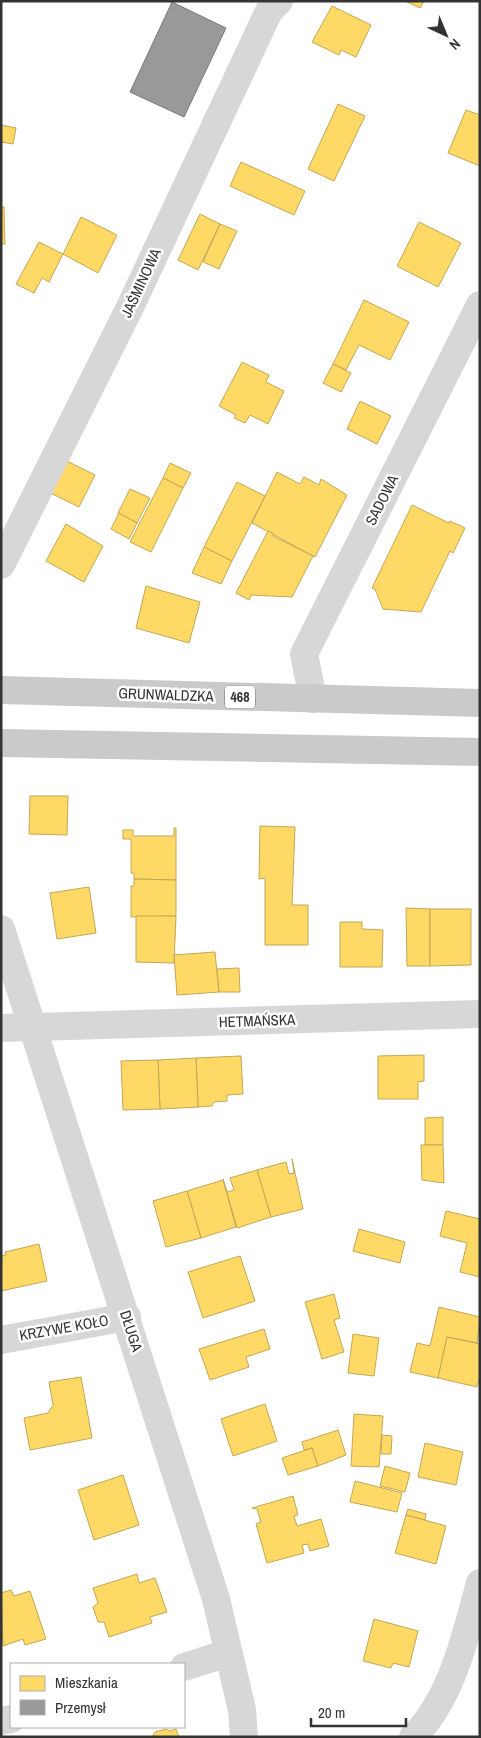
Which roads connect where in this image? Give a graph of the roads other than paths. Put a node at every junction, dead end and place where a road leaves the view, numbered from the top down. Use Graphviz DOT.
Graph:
graph roads {
  1 [pos="279,1"];
  2 [pos="480,305"];
  3 [pos="1,565"];
  4 [pos="1,690"];
  5 [pos="313,699"];
  6 [pos="480,703"];
  7 [pos="1,743"];
  8 [pos="480,752"];
  9 [pos="1,929"];
  10 [pos="480,1014"];
  11 [pos="34,1027"];
  12 [pos="1,1028"];
  13 [pos="127,1317"];
  14 [pos="1,1340"];
  15 [pos="480,1583"];
  16 [pos="228,1653"];
  17 [pos="185,1666"];
  18 [pos="244,1737"];
  19 [pos="413,1737"];
  1 -- 3 [label="street, JAŚMINOWA"];
  2 -- 5 [label="street, SADOWA"];
  4 -- 5 [label="main road, GRUNWALDZKA / 468"];
  5 -- 6 [label="main road, GRUNWALDZKA / 468"];
  7 -- 8 [label="main road"];
  9 -- 11 [label="street, DŁUGA"];
  10 -- 11 [label="street, HETMAŃSKA"];
  11 -- 12 [label="street"];
  11 -- 13 [label="street, DŁUGA"];
  13 -- 14 [label="street, KRZYWE KOŁO"];
  13 -- 16 [label="street, DŁUGA"];
  15 -- 19 [label="street"];
  16 -- 17 [label="street"];
  16 -- 18 [label="street, DŁUGA"];
}
